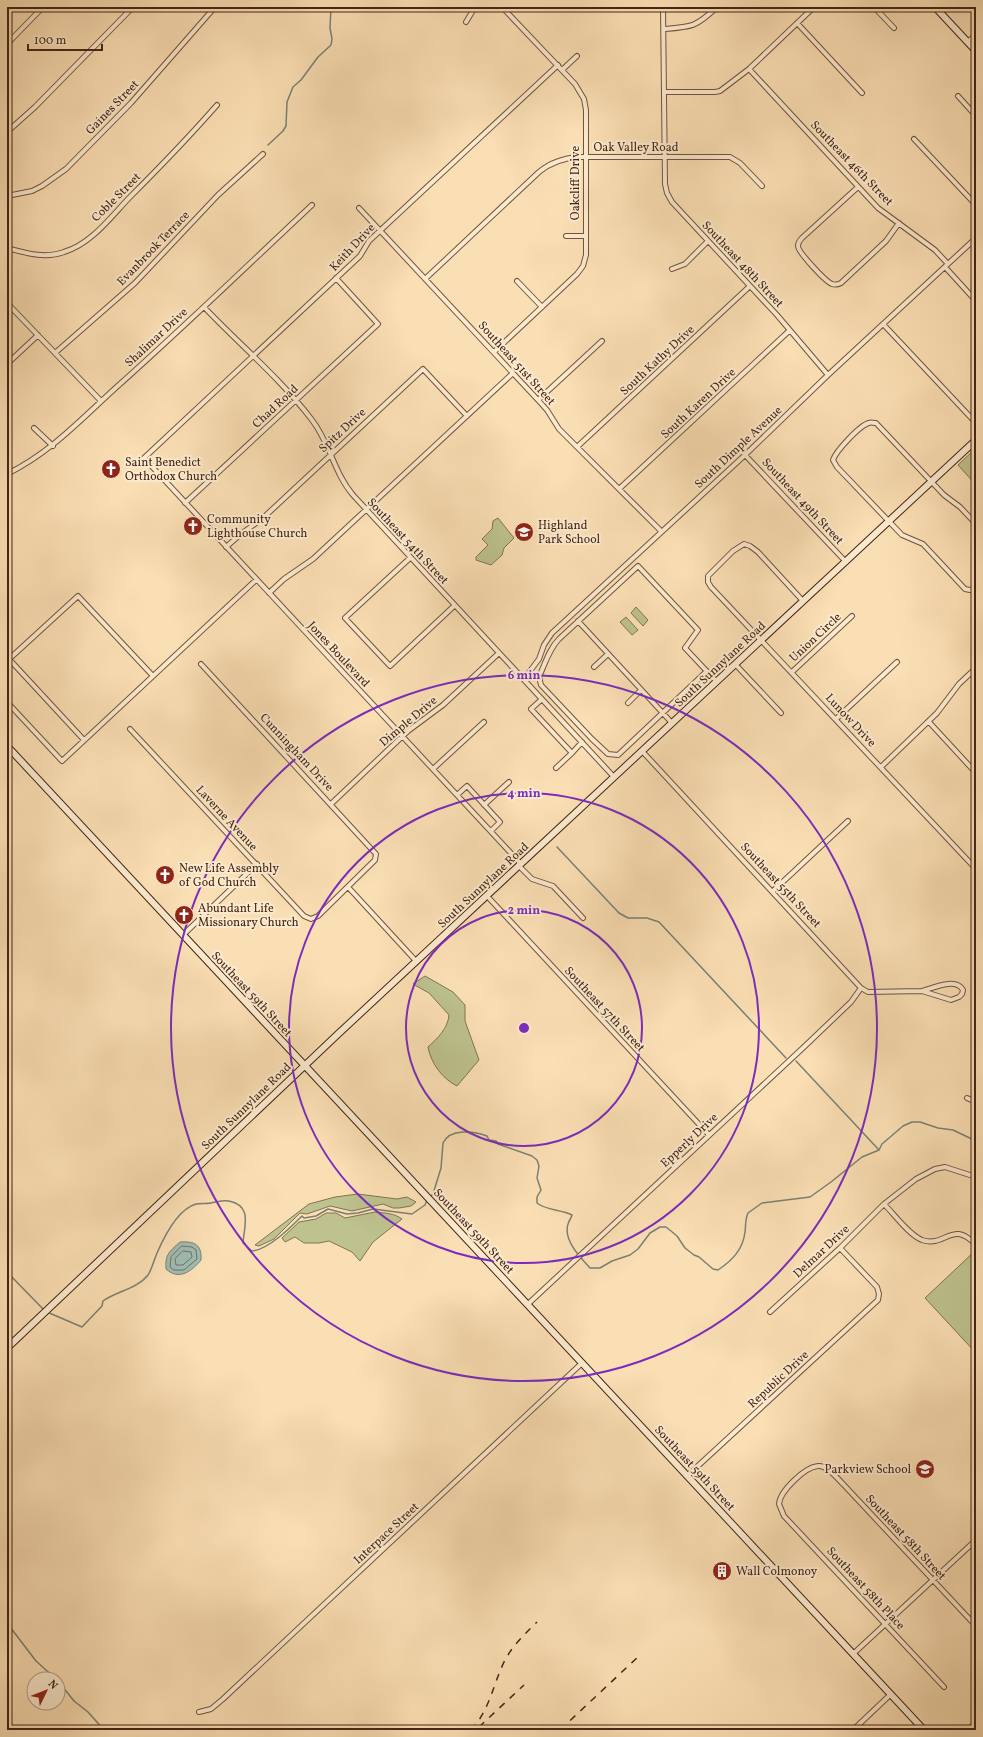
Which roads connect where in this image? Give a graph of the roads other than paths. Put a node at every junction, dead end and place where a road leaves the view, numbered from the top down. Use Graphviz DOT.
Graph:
graph roads {
  1 [pos="43,7"];
  2 [pos="133,7"];
  3 [pos="215,7"];
  4 [pos="475,7"];
  5 [pos="502,7"];
  6 [pos="663,7"];
  7 [pos="718,7"];
  8 [pos="814,7"];
  9 [pos="874,7"];
  10 [pos="935,7"];
  11 [pos="466,22"];
  12 [pos="797,23"];
  13 [pos="894,28"];
  14 [pos="664,29"];
  15 [pos="976,34"];
  16 [pos="968,42"];
  17 [pos="7,44"];
  18 [pos="976,51"];
  19 [pos="577,56"];
  20 [pos="558,65"];
  21 [pos="749,69"];
  22 [pos="562,70"];
  23 [pos="664,92"];
  24 [pos="862,93"];
  25 [pos="958,96"];
  26 [pos="217,105"];
  27 [pos="976,116"];
  28 [pos="7,132"];
  29 [pos="914,139"];
  30 [pos="263,154"];
  31 [pos="586,157"];
  32 [pos="664,157"];
  33 [pos="762,186"];
  34 [pos="858,187"];
  35 [pos="7,196"];
  36 [pos="312,205"];
  37 [pos="976,205"];
  38 [pos="359,208"];
  39 [pos="899,223"];
  40 [pos="381,231"];
  41 [pos="566,236"];
  42 [pos="585,236"];
  43 [pos="976,238"];
  44 [pos="708,241"];
  45 [pos="7,248"];
  46 [pos="946,265"];
  47 [pos="672,269"];
  48 [pos="336,278"];
  49 [pos="425,279"];
  50 [pos="517,281"];
  51 [pos="750,286"];
  52 [pos="976,301"];
  53 [pos="7,303"];
  54 [pos="204,307"];
  55 [pos="542,307"];
  56 [pos="883,324"];
  57 [pos="789,331"];
  58 [pos="38,335"];
  59 [pos="602,341"];
  60 [pos="494,352"];
  61 [pos="55,353"];
  62 [pos="252,357"];
  63 [pos="7,364"];
  64 [pos="513,373"];
  65 [pos="828,375"];
  66 [pos="538,400"];
  67 [pos="101,401"];
  68 [pos="296,401"];
  69 [pos="467,416"];
  70 [pos="976,423"];
  71 [pos="34,428"];
  72 [pos="976,440"];
  73 [pos="53,446"];
  74 [pos="577,447"];
  75 [pos="330,455"];
  76 [pos="745,455"];
  77 [pos="144,458"];
  78 [pos="7,474"];
  79 [pos="932,482"];
  80 [pos="619,489"];
  81 [pos="185,503"];
  82 [pos="366,510"];
  83 [pos="889,521"];
  84 [pos="976,524"];
  85 [pos="661,531"];
  86 [pos="226,547"];
  87 [pos="410,558"];
  88 [pos="846,562"];
  89 [pos="256,580"];
  90 [pos="976,588"];
  91 [pos="269,594"];
  92 [pos="803,601"];
  93 [pos="454,606"];
  94 [pos="852,616"];
  95 [pos="578,621"];
  96 [pos="761,640"];
  97 [pos="499,653"];
  98 [pos="608,654"];
  99 [pos="8,660"];
  100 [pos="897,662"];
  101 [pos="201,664"];
  102 [pos="735,664"];
  103 [pos="594,667"];
  104 [pos="976,668"];
  105 [pos="707,671"];
  106 [pos="792,672"];
  107 [pos="972,672"];
  108 [pos="153,676"];
  109 [pos="976,677"];
  110 [pos="524,679"];
  111 [pos="717,682"];
  112 [pos="641,690"];
  113 [pos="542,699"];
  114 [pos="555,699"];
  115 [pos="7,702"];
  116 [pos="628,702"];
  117 [pos="548,706"];
  118 [pos="663,713"];
  119 [pos="781,713"];
  120 [pos="836,719"];
  121 [pos="484,722"];
  122 [pos="929,722"];
  123 [pos="672,723"];
  124 [pos="130,729"];
  125 [pos="402,737"];
  126 [pos="592,739"];
  127 [pos="84,740"];
  128 [pos="583,744"];
  129 [pos="7,746"];
  130 [pos="642,751"];
  131 [pos="572,753"];
  132 [pos="880,766"];
  133 [pos="556,768"];
  134 [pos="433,769"];
  135 [pos="976,773"];
  136 [pos="614,777"];
  137 [pos="509,782"];
  138 [pos="457,795"];
  139 [pos="331,804"];
  140 [pos="484,804"];
  141 [pos="848,821"];
  142 [pos="491,831"];
  143 [pos="257,864"];
  144 [pos="520,865"];
  145 [pos="976,868"];
  146 [pos="348,887"];
  147 [pos="773,891"];
  148 [pos="487,896"];
  149 [pos="584,918"];
  150 [pos="183,935"];
  151 [pos="416,962"];
  152 [pos="861,988"];
  153 [pos="922,991"];
  154 [pos="304,1066"];
  155 [pos="967,1098"];
  156 [pos="976,1102"];
  157 [pos="709,1135"];
  158 [pos="976,1176"];
  159 [pos="884,1204"];
  160 [pos="976,1245"];
  161 [pos="840,1248"];
  162 [pos="528,1304"];
  163 [pos="770,1312"];
  164 [pos="7,1348"];
  165 [pos="582,1363"];
  166 [pos="818,1466"];
  167 [pos="687,1476"];
  168 [pos="976,1540"];
  169 [pos="933,1580"];
  170 [pos="886,1624"];
  171 [pos="976,1626"];
  172 [pos="853,1654"];
  173 [pos="944,1687"];
  174 [pos="891,1694"];
  175 [pos="199,1712"];
  176 [pos="853,1730"];
  177 [pos="924,1730"];
  1 -- 17 [label="street"];
  2 -- 28 [label="street"];
  3 -- 35 [label="street, Gaines Street"];
  4 -- 11 [label="street"];
  5 -- 20 [label="street, Oakcliff Drive"];
  6 -- 14 [label="street, Southeast 48th Street"];
  7 -- 14 [label="street"];
  8 -- 12 [label="street"];
  9 -- 13 [label="street"];
  10 -- 16 [label="main road"];
  12 -- 21 [label="street"];
  12 -- 24 [label="street"];
  14 -- 23 [label="street, Southeast 48th Street"];
  15 -- 16 [label="street"];
  16 -- 18 [label="main road"];
  19 -- 22 [label="street"];
  20 -- 22 [label="street, Oakcliff Drive"];
  20 -- 40 [label="street, Keith Drive"];
  21 -- 23 [label="street"];
  21 -- 34 [label="street, Southeast 46th Street"];
  22 -- 31 [label="street, Oakcliff Drive"];
  23 -- 32 [label="street, Southeast 48th Street"];
  25 -- 27 [label="street"];
  26 -- 45 [label="street, Coble Street"];
  29 -- 37 [label="street"];
  30 -- 61 [label="street, Evanbrook Terrace"];
  31 -- 32 [label="street, Oak Valley Road"];
  31 -- 42 [label="street, Oakcliff Drive"];
  31 -- 49 [label="street, Oak Valley Road"];
  32 -- 33 [label="street, Oak Valley Road"];
  32 -- 44 [label="street, Southeast 48th Street"];
  34 -- 39 [label="street, Southeast 46th Street"];
  34 -- 39 [label="street"];
  36 -- 54 [label="street, Shalimar Drive"];
  38 -- 40 [label="street, Southeast 51st Street"];
  39 -- 46 [label="street, Southeast 46th Street"];
  40 -- 48 [label="street, Keith Drive"];
  40 -- 49 [label="street, Southeast 51st Street"];
  41 -- 42 [label="street"];
  42 -- 55 [label="street, Oakcliff Drive"];
  43 -- 46 [label="street, South Dimple Avenue"];
  44 -- 47 [label="street"];
  44 -- 51 [label="street, Southeast 48th Street"];
  46 -- 52 [label="street, Southeast 46th Street"];
  46 -- 56 [label="street, South Dimple Avenue"];
  48 -- 62 [label="street, Keith Drive"];
  48 -- 68 [label="street, Chad Road"];
  49 -- 60 [label="street, Southeast 51st Street"];
  50 -- 55 [label="street"];
  51 -- 57 [label="street, Southeast 48th Street"];
  51 -- 74 [label="street, South Kathy Drive"];
  53 -- 58 [label="street"];
  54 -- 62 [label="street, Southeast 54th Street"];
  54 -- 67 [label="street, Shalimar Drive"];
  55 -- 60 [label="street, Oakcliff Drive"];
  56 -- 65 [label="street, South Dimple Avenue"];
  56 -- 70 [label="street"];
  57 -- 65 [label="street, Southeast 48th Street"];
  57 -- 80 [label="street, South Karen Drive"];
  58 -- 61 [label="street"];
  58 -- 63 [label="street"];
  59 -- 66 [label="street"];
  60 -- 64 [label="street, Southeast 51st Street"];
  61 -- 67 [label="street"];
  62 -- 68 [label="street, Southeast 54th Street"];
  62 -- 77 [label="street, Keith Drive"];
  64 -- 66 [label="street, Southeast 51st Street"];
  64 -- 69 [label="street"];
  65 -- 76 [label="street, South Dimple Avenue"];
  66 -- 74 [label="street, Southeast 51st Street"];
  67 -- 73 [label="street, Shalimar Drive"];
  68 -- 75 [label="street, Southeast 54th Street"];
  68 -- 81 [label="street, Chad Road"];
  69 -- 75 [label="street, Spitz Drive"];
  69 -- 82 [label="street"];
  71 -- 73 [label="street"];
  72 -- 79 [label="main road, South Sunnylane Road"];
  73 -- 78 [label="street, Shalimar Drive"];
  74 -- 80 [label="street, Southeast 51st Street"];
  75 -- 82 [label="street, Southeast 54th Street"];
  75 -- 86 [label="street, Spitz Drive"];
  76 -- 85 [label="street, South Dimple Avenue"];
  76 -- 88 [label="street, Southeast 49th Street"];
  77 -- 81 [label="street, Jones Boulevard"];
  79 -- 83 [label="main road, South Sunnylane Road"];
  79 -- 83 [label="street"];
  79 -- 84 [label="street"];
  80 -- 85 [label="street, Southeast 51st Street"];
  81 -- 86 [label="street, Jones Boulevard"];
  82 -- 87 [label="street, Southeast 54th Street"];
  82 -- 91 [label="street"];
  83 -- 88 [label="main road, South Sunnylane Road"];
  83 -- 90 [label="street"];
  85 -- 110 [label="street, South Dimple Avenue"];
  86 -- 89 [label="street, Jones Boulevard"];
  87 -- 93 [label="street, Southeast 54th Street"];
  87 -- 93 [label="street"];
  88 -- 92 [label="main road, South Sunnylane Road"];
  89 -- 91 [label="street, Jones Boulevard"];
  89 -- 108 [label="street"];
  91 -- 125 [label="street, Jones Boulevard"];
  92 -- 96 [label="main road, South Sunnylane Road"];
  92 -- 96 [label="street, Lunow Drive"];
  93 -- 97 [label="street, Southeast 54th Street"];
  94 -- 106 [label="street, Union Circle"];
  95 -- 98 [label="street"];
  95 -- 105 [label="street"];
  95 -- 114 [label="street"];
  96 -- 102 [label="main road, South Sunnylane Road"];
  96 -- 106 [label="street, Lunow Drive"];
  97 -- 110 [label="street, Southeast 54th Street"];
  97 -- 125 [label="street, Dimple Drive"];
  98 -- 103 [label="street"];
  98 -- 112 [label="street"];
  99 -- 108 [label="street"];
  99 -- 127 [label="street"];
  100 -- 120 [label="street"];
  101 -- 139 [label="street, Cunningham Drive"];
  102 -- 111 [label="main road, South Sunnylane Road"];
  102 -- 119 [label="street"];
  104 -- 107 [label="street"];
  105 -- 111 [label="street"];
  105 -- 118 [label="street"];
  106 -- 120 [label="street, Lunow Drive"];
  107 -- 109 [label="street"];
  107 -- 122 [label="street"];
  108 -- 127 [label="street"];
  110 -- 113 [label="street, Southeast 54th Street"];
  111 -- 123 [label="main road, South Sunnylane Road"];
  112 -- 116 [label="street"];
  112 -- 118 [label="street"];
  113 -- 117 [label="street, Southeast 54th Street"];
  113 -- 131 [label="street"];
  114 -- 117 [label="street"];
  114 -- 126 [label="street"];
  115 -- 127 [label="street"];
  117 -- 128 [label="street, Southeast 54th Street"];
  118 -- 123 [label="street"];
  118 -- 126 [label="street"];
  120 -- 132 [label="street, Lunow Drive"];
  121 -- 134 [label="street"];
  122 -- 132 [label="street"];
  122 -- 135 [label="street"];
  123 -- 130 [label="main road, South Sunnylane Road"];
  124 -- 143 [label="street, Laverne Avenue"];
  125 -- 134 [label="street, Jones Boulevard"];
  125 -- 139 [label="street, Dimple Drive"];
  126 -- 128 [label="street"];
  128 -- 131 [label="street"];
  128 -- 136 [label="street, Southeast 54th Street"];
  129 -- 150 [label="main road, Southeast 59th Street"];
  130 -- 136 [label="main road, South Sunnylane Road"];
  130 -- 147 [label="street, Southeast 55th Street"];
  131 -- 133 [label="street"];
  132 -- 145 [label="street, Lunow Drive"];
  134 -- 138 [label="street, Jones Boulevard"];
  136 -- 144 [label="main road, South Sunnylane Road"];
  137 -- 140 [label="street"];
  138 -- 140 [label="street"];
  138 -- 142 [label="street, Jones Boulevard"];
  139 -- 146 [label="street, Cunningham Drive"];
  140 -- 142 [label="street"];
  141 -- 147 [label="street"];
  142 -- 144 [label="street, Jones Boulevard"];
  143 -- 146 [label="street, Laverne Avenue"];
  143 -- 150 [label="street"];
  144 -- 148 [label="main road, South Sunnylane Road"];
  144 -- 149 [label="street, Jones Boulevard"];
  146 -- 151 [label="street"];
  147 -- 152 [label="street, Southeast 55th Street"];
  148 -- 151 [label="main road, South Sunnylane Road"];
  148 -- 157 [label="street, Southeast 57th Street"];
  150 -- 154 [label="main road, Southeast 59th Street"];
  151 -- 154 [label="main road, South Sunnylane Road"];
  152 -- 153 [label="street"];
  152 -- 157 [label="street, Epperly Drive"];
  153 -- 153 [label="street"];
  154 -- 162 [label="main road, Southeast 59th Street"];
  154 -- 164 [label="main road, South Sunnylane Road"];
  155 -- 156 [label="street"];
  157 -- 162 [label="street, Epperly Drive"];
  158 -- 159 [label="street, Delmar Drive"];
  159 -- 160 [label="street"];
  159 -- 161 [label="street, Delmar Drive"];
  161 -- 163 [label="street, Delmar Drive"];
  161 -- 167 [label="street, Republic Drive"];
  162 -- 165 [label="main road, Southeast 59th Street"];
  165 -- 167 [label="main road, Southeast 59th Street"];
  165 -- 175 [label="street, Interpace Street"];
  166 -- 169 [label="street, Southeast 58th Street"];
  166 -- 170 [label="street, Southeast 58th Place"];
  167 -- 172 [label="main road, Southeast 59th Street"];
  168 -- 169 [label="street"];
  169 -- 170 [label="street"];
  169 -- 171 [label="street, Southeast 58th Street"];
  170 -- 172 [label="street"];
  170 -- 173 [label="street, Southeast 58th Place"];
  172 -- 174 [label="main road, Southeast 59th Street"];
  174 -- 176 [label="street"];
  174 -- 177 [label="main road, Southeast 59th Street"];
}
